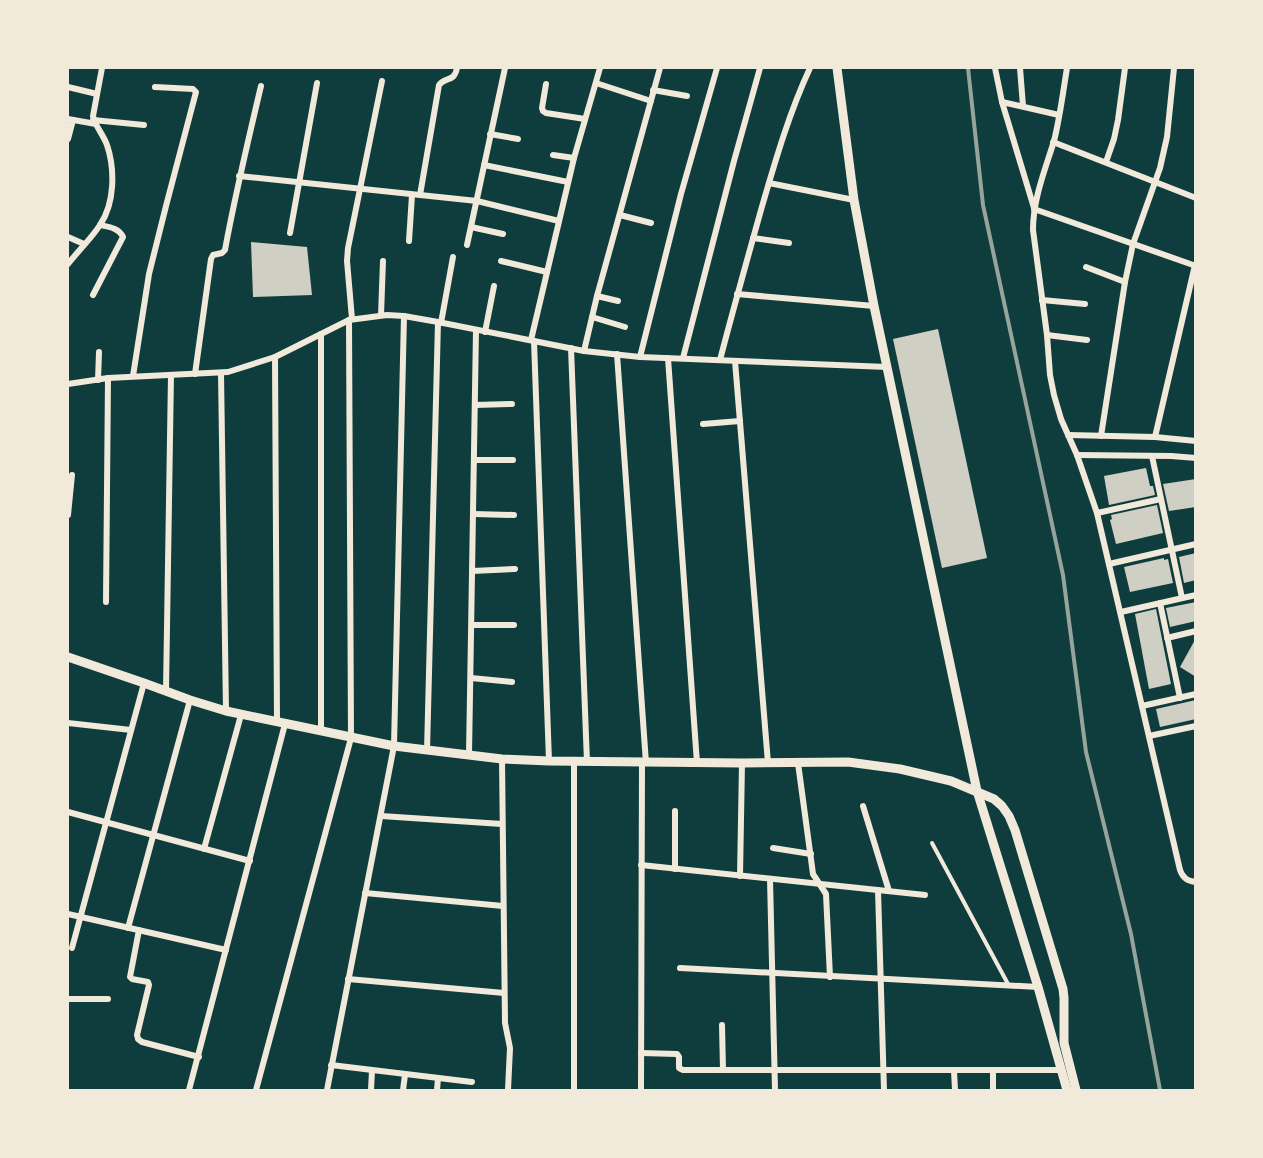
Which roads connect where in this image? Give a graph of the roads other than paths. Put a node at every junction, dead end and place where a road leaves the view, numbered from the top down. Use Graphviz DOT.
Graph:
graph roads {
  1 [pos="102,68"];
  2 [pos="458,68"];
  3 [pos="505,68"];
  4 [pos="600,68"];
  5 [pos="660,68"];
  6 [pos="717,68"];
  7 [pos="760,68"];
  8 [pos="810,68"];
  9 [pos="837,68"];
  10 [pos="995,68"];
  11 [pos="1020,68"];
  12 [pos="1066,68"];
  13 [pos="1125,68"];
  14 [pos="1174,68"];
  15 [pos="382,81"];
  16 [pos="317,83"];
  17 [pos="596,83"];
  18 [pos="546,84"];
  19 [pos="261,86"];
  20 [pos="68,87"];
  21 [pos="155,87"];
  22 [pos="653,90"];
  23 [pos="97,94"];
  24 [pos="687,96"];
  25 [pos="651,101"];
  26 [pos="1002,102"];
  27 [pos="1023,106"];
  28 [pos="1059,115"];
  29 [pos="70,119"];
  30 [pos="585,119"];
  31 [pos="95,122"];
  32 [pos="144,125"];
  33 [pos="490,134"];
  34 [pos="68,139"];
  35 [pos="518,139"];
  36 [pos="1053,142"];
  37 [pos="553,154"];
  38 [pos="574,158"];
  39 [pos="1106,162"];
  40 [pos="484,165"];
  41 [pos="239,176"];
  42 [pos="1155,181"];
  43 [pos="568,182"];
  44 [pos="298,183"];
  45 [pos="769,183"];
  46 [pos="360,189"];
  47 [pos="412,195"];
  48 [pos="420,195"];
  49 [pos="1196,198"];
  50 [pos="854,200"];
  51 [pos="477,201"];
  52 [pos="1034,209"];
  53 [pos="620,215"];
  54 [pos="559,221"];
  55 [pos="651,223"];
  56 [pos="100,225"];
  57 [pos="471,227"];
  58 [pos="290,233"];
  59 [pos="503,234"];
  60 [pos="68,237"];
  61 [pos="753,238"];
  62 [pos="409,241"];
  63 [pos="789,243"];
  64 [pos="84,244"];
  65 [pos="467,244"];
  66 [pos="1133,244"];
  67 [pos="453,257"];
  68 [pos="383,261"];
  69 [pos="501,261"];
  70 [pos="68,264"];
  71 [pos="1195,266"];
  72 [pos="1086,267"];
  73 [pos="547,273"];
  74 [pos="1125,282"];
  75 [pos="494,286"];
  76 [pos="737,294"];
  77 [pos="93,295"];
  78 [pos="597,296"];
  79 [pos="1042,300"];
  80 [pos="618,301"];
  81 [pos="1084,304"];
  82 [pos="874,306"];
  83 [pos="381,315"];
  84 [pos="404,316"];
  85 [pos="592,317"];
  86 [pos="350,320"];
  87 [pos="440,323"];
  88 [pos="625,327"];
  89 [pos="476,330"];
  90 [pos="486,332"];
  91 [pos="321,334"];
  92 [pos="1047,335"];
  93 [pos="1087,340"];
  94 [pos="533,341"];
  95 [pos="571,348"];
  96 [pos="584,351"];
  97 [pos="99,352"];
  98 [pos="617,354"];
  99 [pos="275,357"];
  100 [pos="640,357"];
  101 [pos="668,358"];
  102 [pos="682,358"];
  103 [pos="720,360"];
  104 [pos="735,361"];
  105 [pos="887,367"];
  106 [pos="221,373"];
  107 [pos="195,374"];
  108 [pos="171,375"];
  109 [pos="133,376"];
  110 [pos="108,378"];
  111 [pos="98,380"];
  112 [pos="68,384"];
  113 [pos="513,404"];
  114 [pos="475,405"];
  115 [pos="740,421"];
  116 [pos="703,424"];
  117 [pos="1068,435"];
  118 [pos="1101,436"];
  119 [pos="1155,437"];
  120 [pos="1196,441"];
  121 [pos="1077,455"];
  122 [pos="1152,456"];
  123 [pos="1196,458"];
  124 [pos="474,460"];
  125 [pos="513,460"];
  126 [pos="72,475"];
  127 [pos="1161,499"];
  128 [pos="1097,513"];
  129 [pos="474,514"];
  130 [pos="514,514"];
  131 [pos="68,515"];
  132 [pos="1196,544"];
  133 [pos="1172,550"];
  134 [pos="1109,564"];
  135 [pos="514,569"];
  136 [pos="472,571"];
  137 [pos="1196,595"];
  138 [pos="1182,598"];
  139 [pos="106,602"];
  140 [pos="1160,603"];
  141 [pos="1121,612"];
  142 [pos="472,624"];
  143 [pos="514,625"];
  144 [pos="1196,631"];
  145 [pos="1167,638"];
  146 [pos="68,657"];
  147 [pos="471,678"];
  148 [pos="512,682"];
  149 [pos="144,683"];
  150 [pos="166,691"];
  151 [pos="1196,694"];
  152 [pos="1180,698"];
  153 [pos="190,700"];
  154 [pos="1142,706"];
  155 [pos="226,711"];
  156 [pos="241,715"];
  157 [pos="68,723"];
  158 [pos="281,723"];
  159 [pos="1196,726"];
  160 [pos="131,730"];
  161 [pos="321,732"];
  162 [pos="1149,736"];
  163 [pos="351,738"];
  164 [pos="394,746"];
  165 [pos="427,751"];
  166 [pos="469,755"];
  167 [pos="502,759"];
  168 [pos="549,761"];
  169 [pos="574,762"];
  170 [pos="587,762"];
  171 [pos="644,763"];
  172 [pos="697,763"];
  173 [pos="742,763"];
  174 [pos="768,763"];
  175 [pos="798,763"];
  176 [pos="977,791"];
  177 [pos="862,806"];
  178 [pos="675,811"];
  179 [pos="68,812"];
  180 [pos="381,816"];
  181 [pos="106,822"];
  182 [pos="502,824"];
  183 [pos="154,835"];
  184 [pos="932,843"];
  185 [pos="773,848"];
  186 [pos="204,849"];
  187 [pos="811,854"];
  188 [pos="250,861"];
  189 [pos="641,865"];
  190 [pos="675,869"];
  191 [pos="740,876"];
  192 [pos="770,879"];
  193 [pos="1196,882"];
  194 [pos="819,884"];
  195 [pos="878,890"];
  196 [pos="889,891"];
  197 [pos="365,893"];
  198 [pos="925,895"];
  199 [pos="503,906"];
  200 [pos="68,914"];
  201 [pos="80,917"];
  202 [pos="128,928"];
  203 [pos="139,930"];
  204 [pos="72,948"];
  205 [pos="226,950"];
  206 [pos="680,968"];
  207 [pos="771,973"];
  208 [pos="830,976"];
  209 [pos="348,979"];
  210 [pos="880,980"];
  211 [pos="1008,985"];
  212 [pos="1038,987"];
  213 [pos="504,993"];
  214 [pos="68,999"];
  215 [pos="108,999"];
  216 [pos="722,1025"];
  217 [pos="641,1053"];
  218 [pos="199,1057"];
  219 [pos="331,1065"];
  220 [pos="1061,1070"];
  221 [pos="372,1071"];
  222 [pos="723,1071"];
  223 [pos="775,1071"];
  224 [pos="883,1071"];
  225 [pos="954,1071"];
  226 [pos="993,1071"];
  227 [pos="405,1075"];
  228 [pos="438,1078"];
  229 [pos="472,1082"];
  230 [pos="189,1090"];
  231 [pos="256,1090"];
  232 [pos="327,1090"];
  233 [pos="371,1090"];
  234 [pos="403,1090"];
  235 [pos="437,1090"];
  236 [pos="508,1090"];
  237 [pos="574,1090"];
  238 [pos="641,1090"];
  239 [pos="775,1090"];
  240 [pos="884,1090"];
  241 [pos="955,1090"];
  242 [pos="993,1090"];
  243 [pos="1067,1090"];
  244 [pos="1076,1090"];
  1 -- 23 [label="street"];
  2 -- 48 [label="street"];
  3 -- 33 [label="street"];
  4 -- 17 [label="street"];
  5 -- 22 [label="street"];
  6 -- 100 [label="street"];
  7 -- 102 [label="street"];
  8 -- 45 [label="street"];
  9 -- 50 [label="street"];
  10 -- 26 [label="street"];
  11 -- 27 [label="street"];
  12 -- 28 [label="street"];
  13 -- 39 [label="street"];
  14 -- 42 [label="street"];
  15 -- 46 [label="street"];
  16 -- 44 [label="street"];
  17 -- 25 [label="street"];
  17 -- 30 [label="street"];
  18 -- 30 [label="street"];
  19 -- 41 [label="street"];
  20 -- 23 [label="street"];
  21 -- 109 [label="street"];
  22 -- 24 [label="street"];
  22 -- 25 [label="street"];
  23 -- 31 [label="street"];
  25 -- 53 [label="street"];
  26 -- 27 [label="street"];
  26 -- 52 [label="street"];
  27 -- 28 [label="street"];
  28 -- 36 [label="street"];
  29 -- 31 [label="street"];
  29 -- 34 [label="street"];
  30 -- 38 [label="street"];
  31 -- 32 [label="street"];
  31 -- 56 [label="street"];
  33 -- 35 [label="street"];
  33 -- 40 [label="street"];
  36 -- 39 [label="street"];
  36 -- 52 [label="street"];
  37 -- 38 [label="street"];
  38 -- 43 [label="street"];
  39 -- 42 [label="street"];
  40 -- 43 [label="street"];
  40 -- 51 [label="street"];
  41 -- 44 [label="street"];
  41 -- 107 [label="street"];
  42 -- 49 [label="street"];
  42 -- 66 [label="street"];
  43 -- 54 [label="street"];
  44 -- 46 [label="street"];
  44 -- 58 [label="street"];
  45 -- 50 [label="street"];
  45 -- 61 [label="street"];
  46 -- 47 [label="street"];
  46 -- 86 [label="street"];
  47 -- 48 [label="street"];
  47 -- 62 [label="street"];
  48 -- 51 [label="street"];
  50 -- 82 [label="street"];
  51 -- 54 [label="street"];
  51 -- 57 [label="street"];
  52 -- 66 [label="street"];
  52 -- 79 [label="street"];
  53 -- 55 [label="street"];
  53 -- 78 [label="street"];
  54 -- 73 [label="street"];
  56 -- 64 [label="street"];
  56 -- 77 [label="street"];
  57 -- 59 [label="street"];
  57 -- 65 [label="street"];
  60 -- 64 [label="street"];
  61 -- 63 [label="street"];
  61 -- 76 [label="street"];
  64 -- 70 [label="street"];
  66 -- 71 [label="street"];
  66 -- 74 [label="street"];
  67 -- 87 [label="street"];
  68 -- 83 [label="street"];
  69 -- 73 [label="street"];
  71 -- 119 [label="street"];
  72 -- 74 [label="street"];
  73 -- 94 [label="street"];
  74 -- 118 [label="street"];
  75 -- 90 [label="street"];
  76 -- 82 [label="street"];
  76 -- 103 [label="street"];
  78 -- 80 [label="street"];
  78 -- 85 [label="street"];
  79 -- 81 [label="street"];
  79 -- 92 [label="street"];
  82 -- 105 [label="street"];
  83 -- 84 [label="street"];
  83 -- 86 [label="street"];
  84 -- 87 [label="street"];
  84 -- 164 [label="street"];
  85 -- 88 [label="street"];
  85 -- 96 [label="street"];
  86 -- 91 [label="street"];
  86 -- 163 [label="street"];
  87 -- 89 [label="street"];
  87 -- 165 [label="street"];
  89 -- 90 [label="street"];
  89 -- 114 [label="street"];
  90 -- 94 [label="street"];
  91 -- 99 [label="street"];
  91 -- 161 [label="street"];
  92 -- 93 [label="street"];
  92 -- 117 [label="street"];
  94 -- 95 [label="street"];
  94 -- 168 [label="street"];
  95 -- 96 [label="street"];
  95 -- 170 [label="street"];
  96 -- 98 [label="street"];
  97 -- 111 [label="street"];
  98 -- 100 [label="street"];
  98 -- 171 [label="street"];
  99 -- 106 [label="street"];
  99 -- 158 [label="street"];
  100 -- 101 [label="street"];
  101 -- 102 [label="street"];
  101 -- 172 [label="street"];
  102 -- 103 [label="street"];
  103 -- 104 [label="street"];
  104 -- 105 [label="street"];
  104 -- 115 [label="street"];
  105 -- 176 [label="street"];
  106 -- 107 [label="street"];
  106 -- 155 [label="street"];
  107 -- 108 [label="street"];
  108 -- 109 [label="street"];
  108 -- 150 [label="street"];
  109 -- 110 [label="street"];
  110 -- 111 [label="street"];
  110 -- 139 [label="street"];
  111 -- 112 [label="street"];
  113 -- 114 [label="street"];
  114 -- 124 [label="street"];
  115 -- 116 [label="street"];
  115 -- 174 [label="street"];
  117 -- 118 [label="street"];
  117 -- 121 [label="street"];
  118 -- 119 [label="street"];
  119 -- 120 [label="street"];
  121 -- 122 [label="street"];
  121 -- 128 [label="street"];
  122 -- 123 [label="street"];
  122 -- 127 [label="street"];
  124 -- 125 [label="street"];
  124 -- 129 [label="street"];
  126 -- 131 [label="street"];
  127 -- 128 [label="street"];
  127 -- 133 [label="street"];
  128 -- 134 [label="street"];
  129 -- 130 [label="street"];
  129 -- 136 [label="street"];
  132 -- 133 [label="street"];
  133 -- 134 [label="street"];
  133 -- 138 [label="street"];
  134 -- 141 [label="street"];
  135 -- 136 [label="street"];
  136 -- 142 [label="street"];
  137 -- 138 [label="street"];
  138 -- 140 [label="street"];
  140 -- 141 [label="street"];
  140 -- 145 [label="street"];
  141 -- 154 [label="street"];
  142 -- 143 [label="street"];
  142 -- 147 [label="street"];
  144 -- 145 [label="street"];
  145 -- 152 [label="street"];
  146 -- 149 [label="street"];
  147 -- 148 [label="street"];
  147 -- 166 [label="street"];
  149 -- 150 [label="street"];
  149 -- 160 [label="street"];
  150 -- 153 [label="street"];
  151 -- 152 [label="street"];
  152 -- 154 [label="street"];
  153 -- 155 [label="street"];
  153 -- 183 [label="street"];
  154 -- 162 [label="street"];
  155 -- 156 [label="street"];
  156 -- 158 [label="street"];
  156 -- 186 [label="street"];
  157 -- 160 [label="street"];
  158 -- 161 [label="street"];
  158 -- 188 [label="street"];
  159 -- 162 [label="street"];
  160 -- 181 [label="street"];
  161 -- 163 [label="street"];
  162 -- 193 [label="street"];
  163 -- 164 [label="street"];
  163 -- 231 [label="street"];
  164 -- 165 [label="street"];
  164 -- 180 [label="street"];
  165 -- 166 [label="street"];
  166 -- 167 [label="street"];
  167 -- 168 [label="street"];
  167 -- 182 [label="street"];
  168 -- 169 [label="street"];
  169 -- 170 [label="street"];
  169 -- 237 [label="street"];
  170 -- 171 [label="street"];
  171 -- 172 [label="street"];
  171 -- 189 [label="street"];
  172 -- 173 [label="street"];
  173 -- 174 [label="street"];
  173 -- 191 [label="street"];
  174 -- 175 [label="street"];
  175 -- 176 [label="street"];
  175 -- 187 [label="street"];
  176 -- 212 [label="street"];
  176 -- 244 [label="street"];
  177 -- 196 [label="street"];
  178 -- 190 [label="street"];
  179 -- 181 [label="street"];
  180 -- 182 [label="street"];
  180 -- 197 [label="street"];
  181 -- 183 [label="street"];
  181 -- 201 [label="street"];
  182 -- 199 [label="street"];
  183 -- 186 [label="street"];
  183 -- 202 [label="street"];
  184 -- 211 [label="lane"];
  185 -- 187 [label="street"];
  186 -- 188 [label="street"];
  187 -- 194 [label="street"];
  188 -- 205 [label="street"];
  189 -- 190 [label="street"];
  189 -- 217 [label="street"];
  190 -- 191 [label="street"];
  191 -- 192 [label="street"];
  192 -- 194 [label="street"];
  192 -- 207 [label="street"];
  194 -- 195 [label="street"];
  194 -- 208 [label="street"];
  195 -- 196 [label="street"];
  195 -- 210 [label="street"];
  196 -- 198 [label="street"];
  197 -- 199 [label="street"];
  197 -- 209 [label="street"];
  199 -- 213 [label="street"];
  200 -- 201 [label="street"];
  201 -- 202 [label="street"];
  201 -- 204 [label="street"];
  202 -- 203 [label="street"];
  203 -- 205 [label="street"];
  203 -- 218 [label="street"];
  205 -- 218 [label="street"];
  206 -- 207 [label="street"];
  207 -- 208 [label="street"];
  207 -- 223 [label="street"];
  208 -- 210 [label="street"];
  209 -- 213 [label="street"];
  209 -- 219 [label="street"];
  210 -- 211 [label="street"];
  210 -- 224 [label="street"];
  211 -- 212 [label="street"];
  212 -- 220 [label="street"];
  213 -- 236 [label="street"];
  214 -- 215 [label="street"];
  216 -- 222 [label="street"];
  217 -- 222 [label="street"];
  217 -- 238 [label="street"];
  218 -- 230 [label="street"];
  219 -- 221 [label="street"];
  219 -- 232 [label="street"];
  220 -- 226 [label="street"];
  220 -- 243 [label="street"];
  221 -- 227 [label="street"];
  221 -- 233 [label="street"];
  222 -- 223 [label="street"];
  223 -- 224 [label="street"];
  223 -- 239 [label="street"];
  224 -- 225 [label="street"];
  224 -- 240 [label="street"];
  225 -- 226 [label="street"];
  225 -- 241 [label="street"];
  226 -- 242 [label="street"];
  227 -- 228 [label="street"];
  227 -- 234 [label="street"];
  228 -- 229 [label="street"];
  228 -- 235 [label="street"];
}
